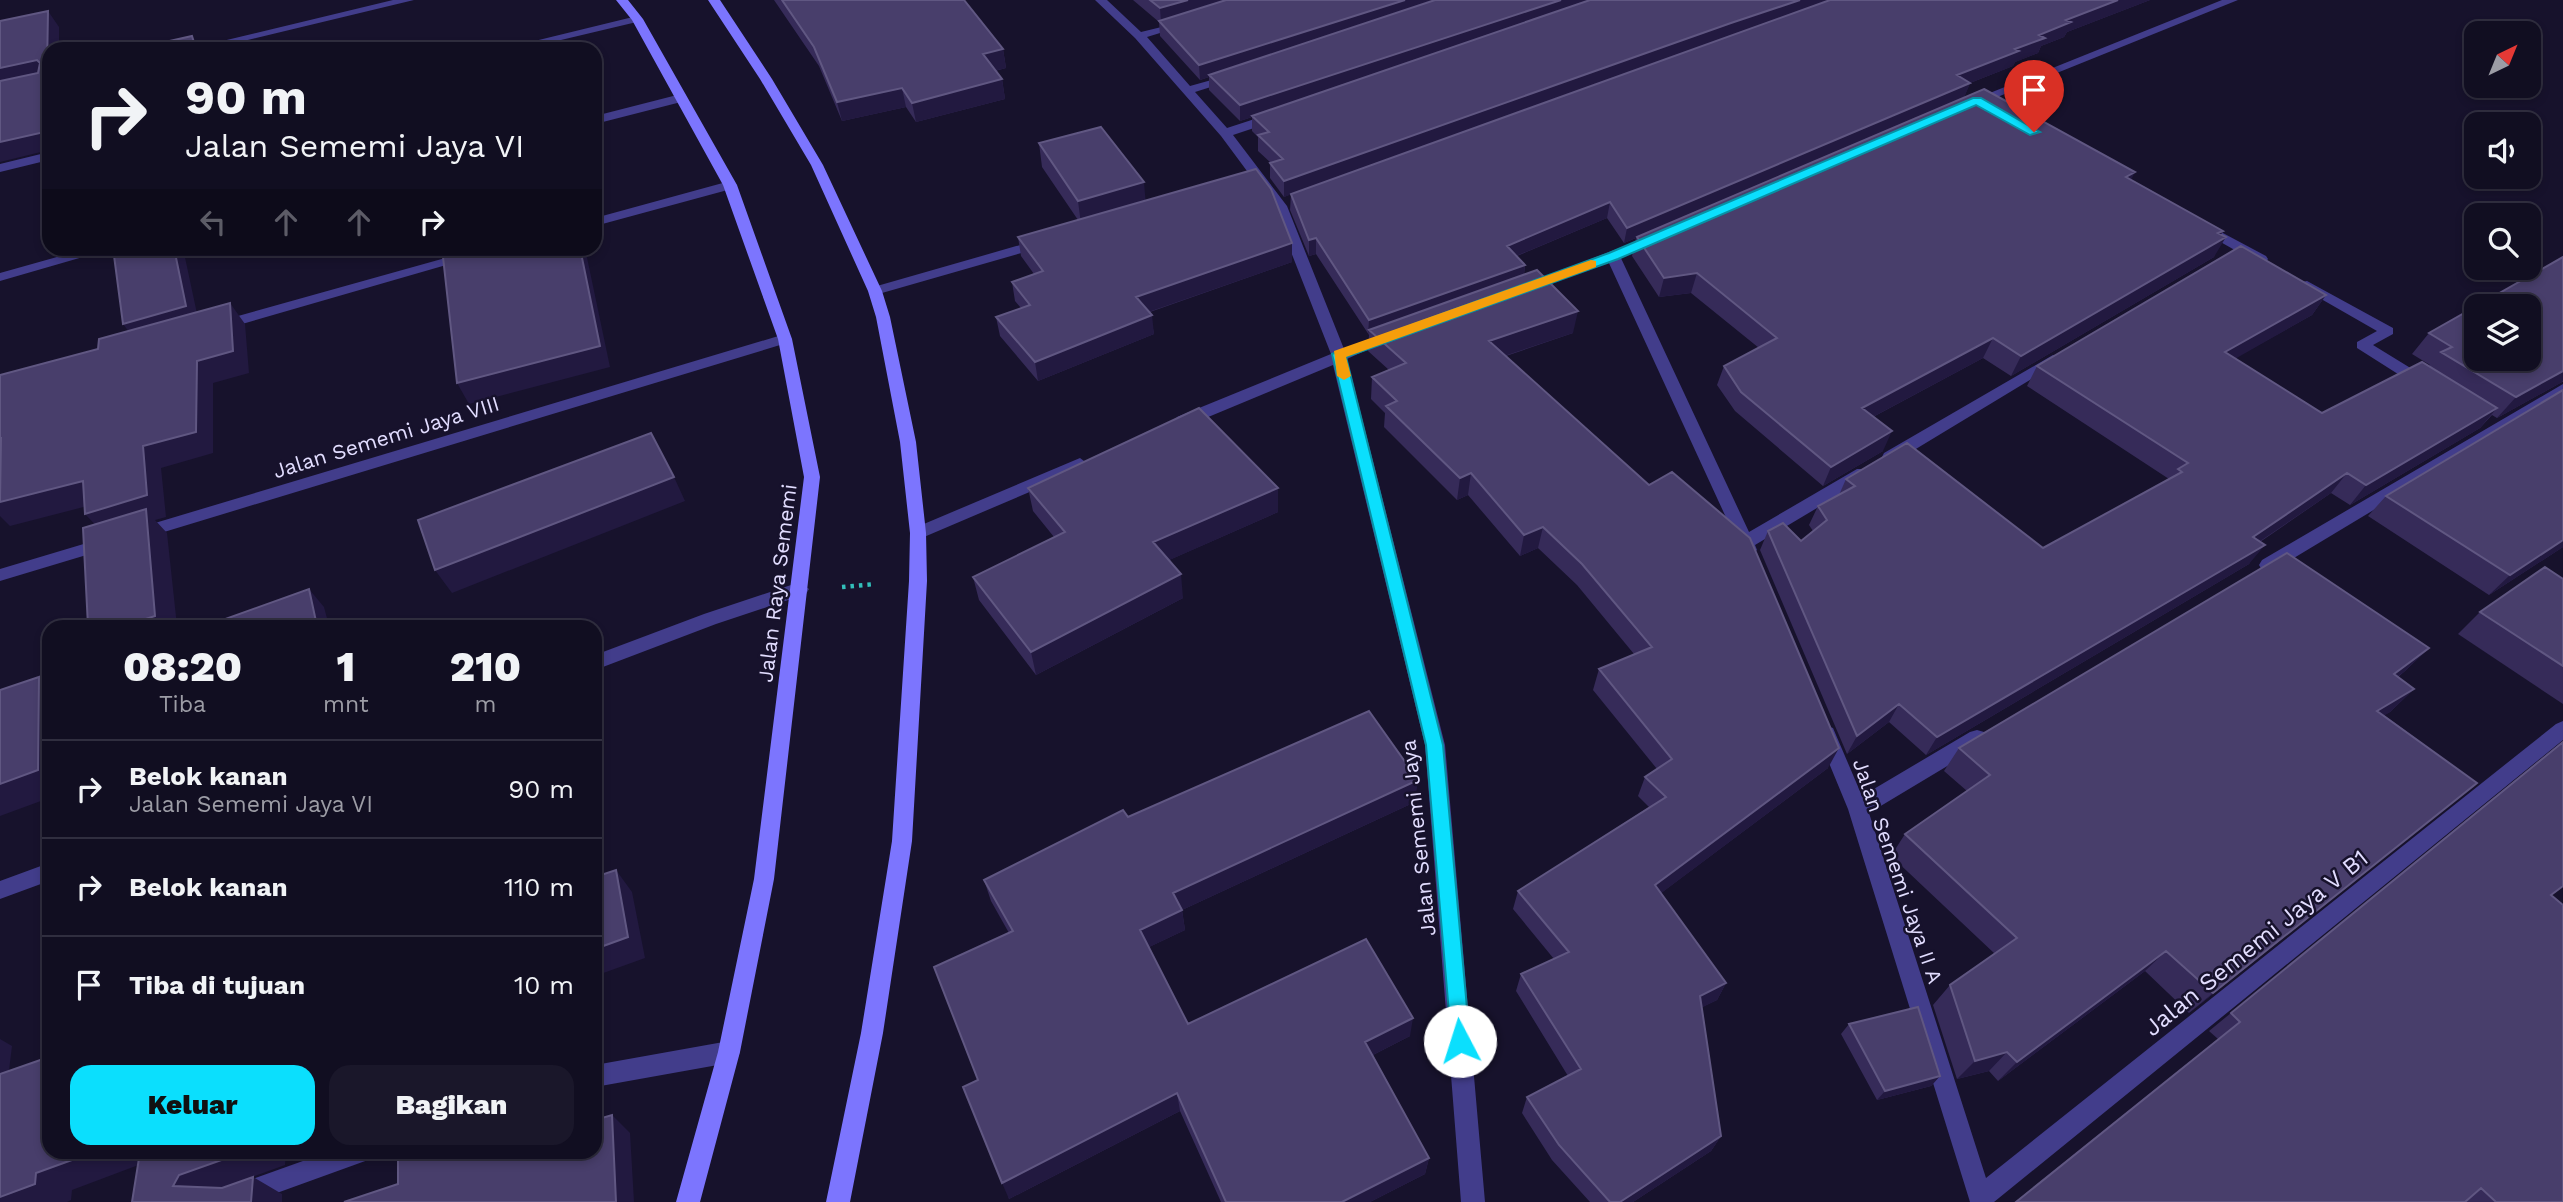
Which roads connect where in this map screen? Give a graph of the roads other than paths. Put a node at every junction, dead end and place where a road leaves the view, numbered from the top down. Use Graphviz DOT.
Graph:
graph roads {
  1 [pos="408,0"];
  2 [pos="622,0"];
  3 [pos="714,0"];
  4 [pos="1101,0"];
  5 [pos="2232,0"];
  6 [pos="637,19"];
  7 [pos="1192,20"];
  8 [pos="1139,37"];
  9 [pos="225,42"];
  10 [pos="538,42"];
  11 [pos="1238,75"];
  12 [pos="1186,91"];
  13 [pos="681,98"];
  14 [pos="1977,100"];
  15 [pos="1291,111"];
  16 [pos="1952,111"];
  17 [pos="2000,113"];
  18 [pos="602,118"];
  19 [pos="1225,133"];
  20 [pos="42,158"];
  21 [pos="0,167"];
  22 [pos="730,185"];
  23 [pos="602,220"];
  24 [pos="2194,221"];
  25 [pos="1676,229"];
  26 [pos="1060,237"];
  27 [pos="76,256"];
  28 [pos="470,256"];
  29 [pos="1614,256"];
  30 [pos="0,276"];
  31 [pos="875,291"];
  32 [pos="1509,293"];
  33 [pos="202,330"];
  34 [pos="1404,331"];
  35 [pos="785,339"];
  36 [pos="2066,353"];
  37 [pos="1338,354"];
  38 [pos="2563,389"];
  39 [pos="2441,394"];
  40 [pos="1173,425"];
  41 [pos="1096,457"];
  42 [pos="918,533"];
  43 [pos="1746,542"];
  44 [pos="1756,567"];
  45 [pos="0,575"];
  46 [pos="2248,576"];
  47 [pos="800,589"];
  48 [pos="602,660"];
  49 [pos="1820,720"];
  50 [pos="2563,729"];
  51 [pos="1988,732"];
  52 [pos="1857,809"];
  53 [pos="42,875"];
  54 [pos="0,890"];
  55 [pos="729,1052"];
  56 [pos="602,1075"];
  57 [pos="340,1159"];
  58 [pos="1982,1200"];
  59 [pos="219,1202"];
  60 [pos="688,1202"];
  61 [pos="838,1202"];
  62 [pos="1473,1202"];
  1 -- 9 [label="street"];
  2 -- 6 [label="main road, Jalan Raya Sememi"];
  3 -- 31 [label="main road"];
  4 -- 8 [label="street, Jalan Sememi Jaya"];
  5 -- 14 [label="street"];
  6 -- 10 [label="street"];
  6 -- 13 [label="main road, Jalan Raya Sememi"];
  7 -- 8 [label="street"];
  8 -- 12 [label="street, Jalan Sememi Jaya"];
  11 -- 12 [label="street"];
  12 -- 19 [label="street, Jalan Sememi Jaya"];
  13 -- 18 [label="street"];
  13 -- 22 [label="main road, Jalan Raya Sememi"];
  14 -- 16 [label="street"];
  14 -- 17 [label="street"];
  15 -- 19 [label="street"];
  19 -- 37 [label="street, Jalan Sememi Jaya"];
  20 -- 21 [label="street"];
  22 -- 23 [label="street"];
  22 -- 35 [label="main road, Jalan Raya Sememi"];
  24 -- 39 [label="street"];
  25 -- 29 [label="street"];
  26 -- 31 [label="street"];
  27 -- 30 [label="street"];
  28 -- 33 [label="street"];
  29 -- 32 [label="street"];
  29 -- 43 [label="street"];
  31 -- 42 [label="main road"];
  34 -- 37 [label="street"];
  35 -- 45 [label="street, Jalan Sememi Jaya VIII"];
  35 -- 47 [label="main road, Jalan Raya Sememi"];
  36 -- 43 [label="street"];
  37 -- 40 [label="street"];
  37 -- 62 [label="street, Jalan Sememi Jaya"];
  38 -- 46 [label="street"];
  41 -- 42 [label="street"];
  42 -- 61 [label="main road"];
  43 -- 44 [label="street"];
  47 -- 48 [label="street"];
  47 -- 55 [label="main road, Jalan Raya Sememi"];
  49 -- 52 [label="street, Jalan Sememi Jaya II A"];
  50 -- 58 [label="street, Jalan Sememi Jaya V B1"];
  51 -- 52 [label="street"];
  52 -- 58 [label="street, Jalan Sememi Jaya II A"];
  53 -- 54 [label="street"];
  55 -- 56 [label="street"];
  55 -- 60 [label="main road, Jalan Raya Sememi"];
  57 -- 59 [label="street"];
}
